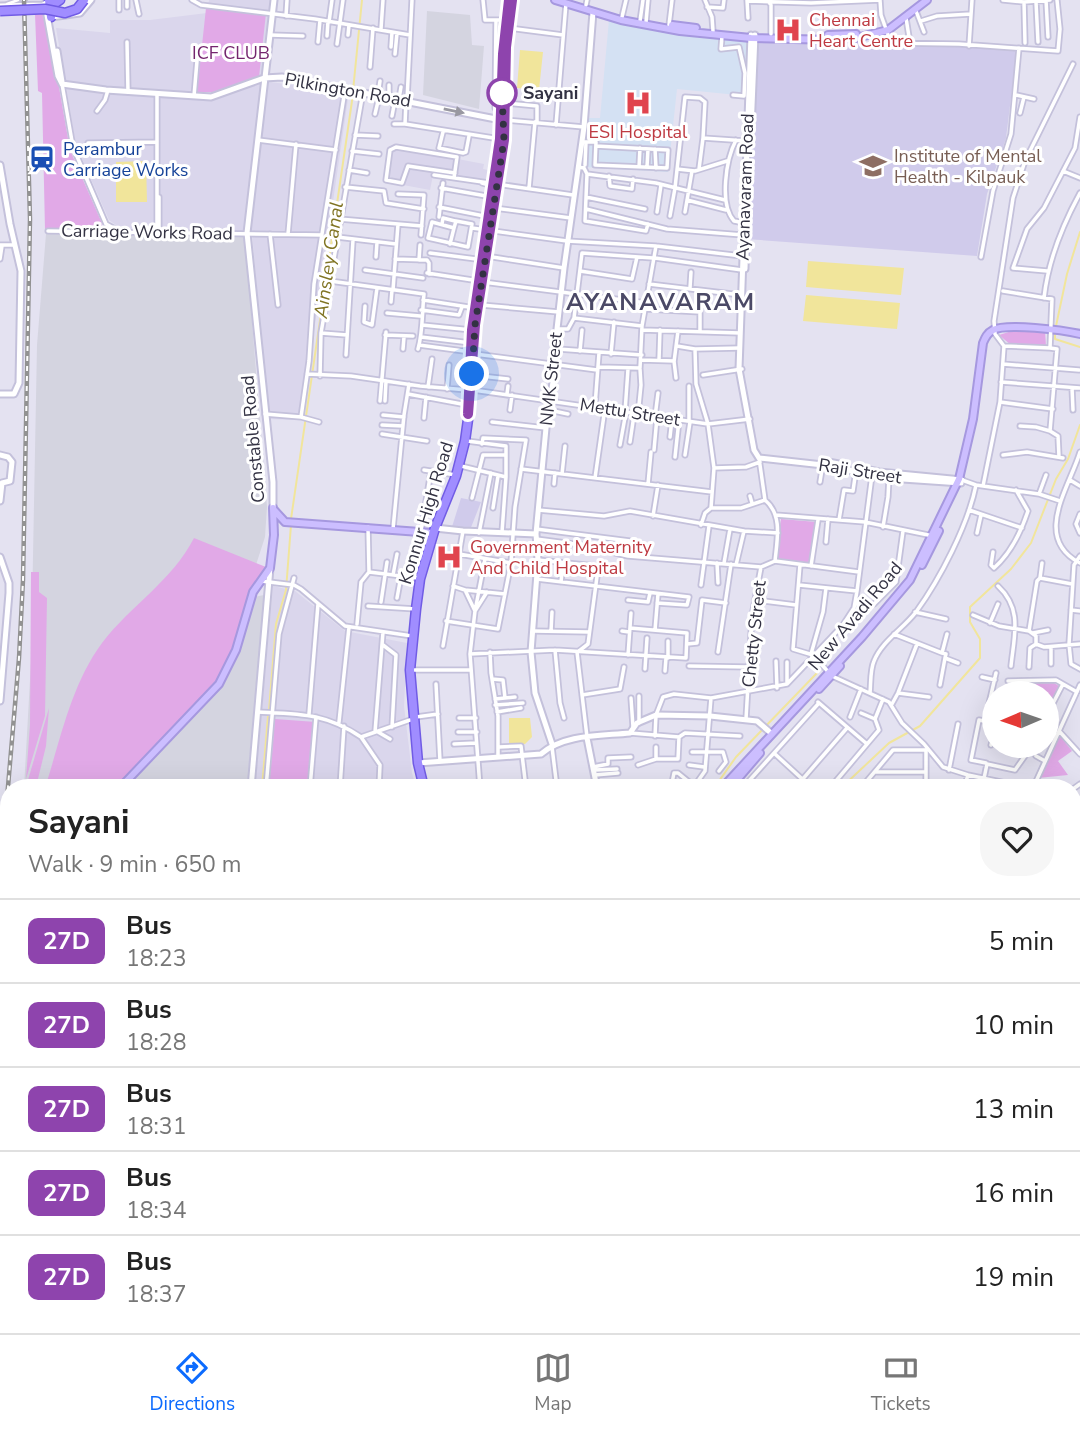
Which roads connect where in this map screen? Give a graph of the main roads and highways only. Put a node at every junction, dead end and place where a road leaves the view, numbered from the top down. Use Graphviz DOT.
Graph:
graph roads {
  1 [pos="60,0"];
  2 [pos="82,0"];
  3 [pos="511,0"];
  4 [pos="555,0"];
  5 [pos="921,0"];
  6 [pos="927,0"];
  7 [pos="567,1"];
  8 [pos="586,2"];
  9 [pos="48,6"];
  10 [pos="1,9"];
  11 [pos="507,25"];
  12 [pos="887,29"];
  13 [pos="753,37"];
  14 [pos="503,120"];
  15 [pos="495,186"];
  16 [pos="488,233"];
  17 [pos="476,307"];
  18 [pos="1080,332"];
  19 [pos="471,350"];
  20 [pos="470,390"];
  21 [pos="285,522"];
  22 [pos="434,530"];
  23 [pos="274,535"];
  24 [pos="830,674"];
  25 [pos="412,719"];
  26 [pos="129,779"];
  27 [pos="421,779"];
  28 [pos="422,779"];
  29 [pos="732,779"];
  30 [pos="732,779"];
  1 -- 9 [label="main road"];
  2 -- 9 [label="main road, bridge"];
  2 -- 10 [label="main road, bridge"];
  3 -- 11 [label="main road, Konnur High Road"];
  4 -- 7 [label="main road"];
  5 -- 12 [label="main road"];
  6 -- 12 [label="main road"];
  7 -- 8 [label="main road"];
  7 -- 13 [label="main road"];
  8 -- 13 [label="main road"];
  9 -- 10 [label="main road, bridge"];
  11 -- 14 [label="main road, Konnur High Road"];
  11 -- 14 [label="main road, Konnur High Road"];
  12 -- 13 [label="main road"];
  12 -- 13 [label="main road"];
  14 -- 15 [label="main road, Konnur High Road"];
  14 -- 15 [label="main road, Konnur High Road"];
  15 -- 16 [label="main road, Konnur High Road"];
  15 -- 16 [label="main road, Konnur High Road"];
  16 -- 17 [label="main road, Konnur High Road"];
  17 -- 19 [label="main road, Konnur High Road"];
  17 -- 19 [label="main road, Konnur High Road"];
  18 -- 24 [label="main road, New Avadi Road"];
  19 -- 20 [label="main road, Konnur High Road"];
  19 -- 20 [label="main road, Konnur High Road"];
  20 -- 22 [label="main road, Konnur High Road"];
  21 -- 22 [label="main road"];
  21 -- 23 [label="main road"];
  21 -- 23 [label="main road, Constable Road"];
  22 -- 25 [label="main road, Konnur High Road"];
  23 -- 26 [label="main road, Constable Road"];
  24 -- 29 [label="main road, New Avadi Road"];
  24 -- 30 [label="main road, New Avadi Road"];
  25 -- 27 [label="main road, Konnur High Road"];
  25 -- 28 [label="main road"];
}
